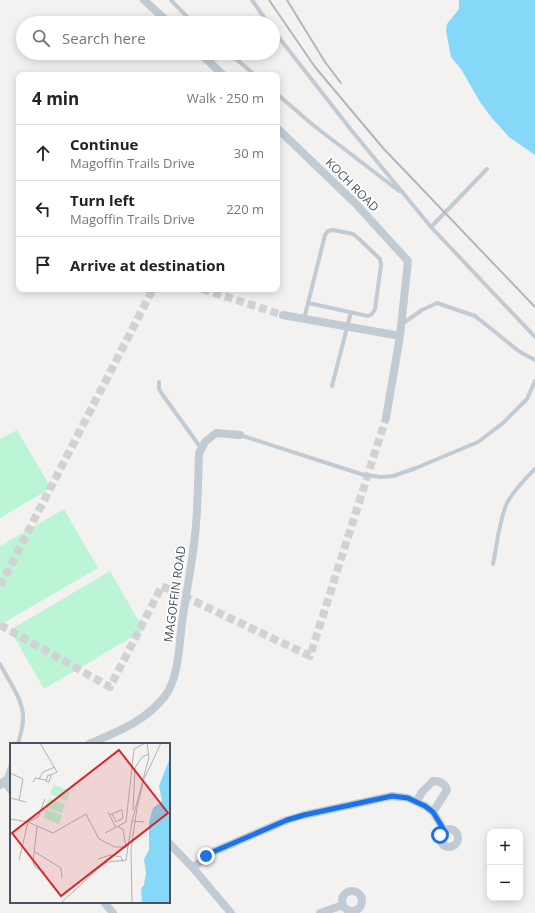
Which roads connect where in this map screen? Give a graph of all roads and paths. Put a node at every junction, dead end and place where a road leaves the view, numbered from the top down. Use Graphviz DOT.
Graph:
graph roads {
  1 [pos="144,0"];
  2 [pos="171,0"];
  3 [pos="252,0"];
  4 [pos="161,16"];
  5 [pos="187,16"];
  6 [pos="263,16"];
  7 [pos="280,39"];
  8 [pos="207,60"];
  9 [pos="237,60"];
  10 [pos="220,72"];
  11 [pos="251,72"];
  12 [pos="280,97"];
  13 [pos="280,131"];
  14 [pos="487,169"];
  15 [pos="405,195"];
  16 [pos="431,227"];
  17 [pos="308,303"];
  18 [pos="351,312"];
  19 [pos="283,315"];
  20 [pos="304,319"];
  21 [pos="402,325"];
  22 [pos="348,327"];
  23 [pos="400,336"];
  24 [pos="535,337"];
  25 [pos="535,360"];
  26 [pos="535,381"];
  27 [pos="159,382"];
  28 [pos="332,386"];
  29 [pos="534,388"];
  30 [pos="386,418"];
  31 [pos="240,435"];
  32 [pos="201,449"];
  33 [pos="535,469"];
  34 [pos="494,564"];
  35 [pos="0,664"];
  36 [pos="18,743"];
  37 [pos="91,743"];
  38 [pos="10,767"];
  39 [pos="5,781"];
  40 [pos="417,801"];
  41 [pos="433,812"];
  42 [pos="444,830"];
  43 [pos="170,844"];
  44 [pos="193,868"];
  45 [pos="105,903"];
  46 [pos="343,904"];
  47 [pos="113,913"];
  48 [pos="231,913"];
  49 [pos="320,913"];
  1 -- 4 [label="street"];
  2 -- 5 [label="lane"];
  3 -- 6 [label="lane"];
  7 -- 15 [label="lane"];
  8 -- 10 [label="street"];
  9 -- 11 [label="lane"];
  12 -- 15 [label="lane"];
  13 -- 21 [label="street, KOCH ROAD"];
  14 -- 16 [label="lane"];
  15 -- 16 [label="lane"];
  16 -- 24 [label="lane"];
  17 -- 18 [label="lane"];
  17 -- 18 [label="lane"];
  17 -- 20 [label="lane"];
  18 -- 22 [label="lane"];
  19 -- 20 [label="street"];
  20 -- 22 [label="street"];
  21 -- 23 [label="street"];
  21 -- 25 [label="lane"];
  22 -- 23 [label="street"];
  22 -- 28 [label="lane"];
  23 -- 30 [label="street"];
  26 -- 29 [label="lane"];
  27 -- 32 [label="lane"];
  29 -- 31 [label="lane"];
  31 -- 32 [label="street"];
  32 -- 37 [label="street, MAGOFFIN ROAD"];
  33 -- 34 [label="lane"];
  35 -- 36 [label="lane"];
  38 -- 39 [label="lane"];
  40 -- 41 [label="street"];
  40 -- 41 [label="street"];
  40 -- 44 [label="street"];
  41 -- 42 [label="street"];
  43 -- 44 [label="street"];
  44 -- 48 [label="street"];
  45 -- 47 [label="street"];
  46 -- 49 [label="street"];
}
